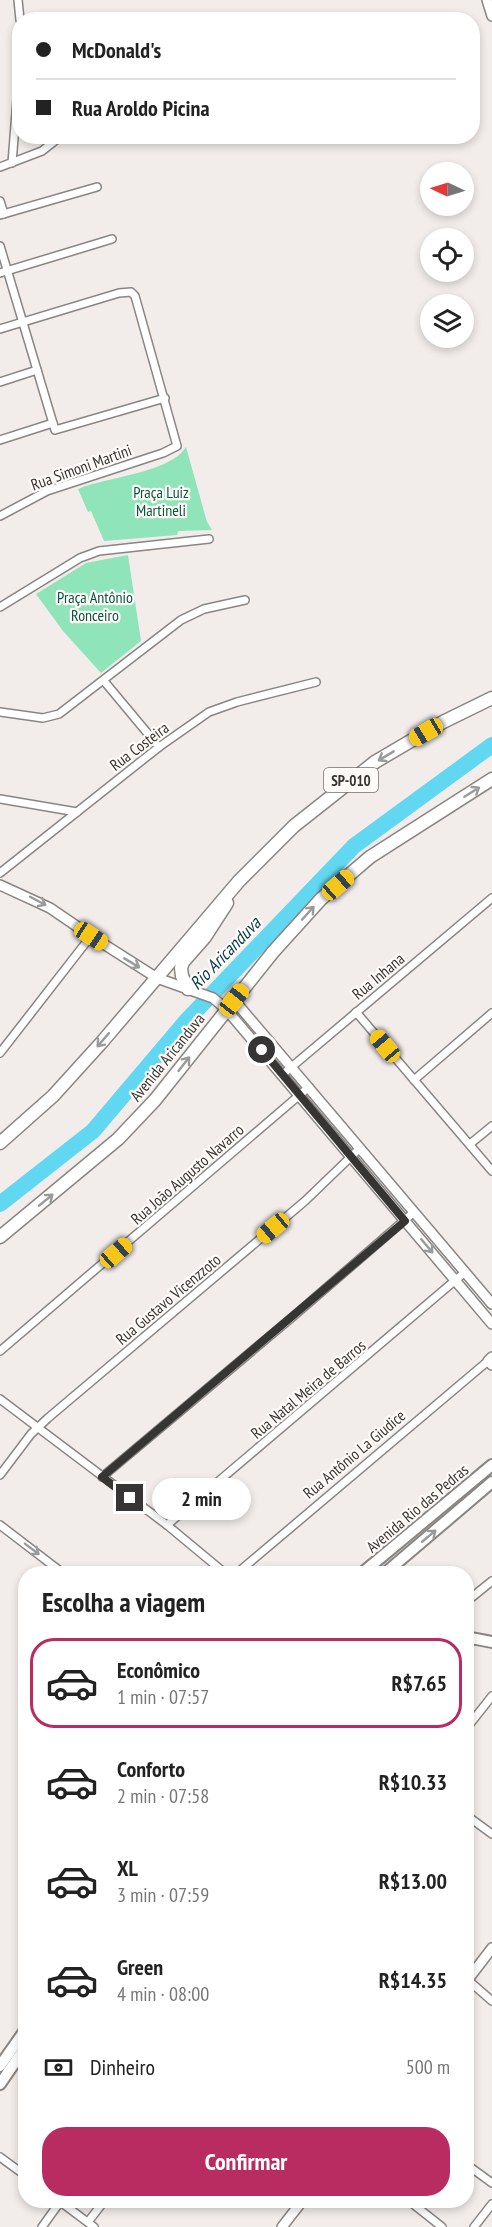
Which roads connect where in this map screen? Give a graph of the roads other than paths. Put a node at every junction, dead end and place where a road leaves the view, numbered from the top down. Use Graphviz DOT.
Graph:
graph roads {
  1 [pos="487,0"];
  2 [pos="492,16"];
  3 [pos="14,144"];
  4 [pos="51,144"];
  5 [pos="12,163"];
  6 [pos="0,168"];
  7 [pos="97,187"];
  8 [pos="0,201"];
  9 [pos="2,214"];
  10 [pos="112,239"];
  11 [pos="0,246"];
  12 [pos="4,272"];
  13 [pos="23,323"];
  14 [pos="0,329"];
  15 [pos="37,370"];
  16 [pos="0,382"];
  17 [pos="165,399"];
  18 [pos="53,423"];
  19 [pos="0,441"];
  20 [pos="0,516"];
  21 [pos="208,539"];
  22 [pos="245,600"];
  23 [pos="0,607"];
  24 [pos="104,681"];
  25 [pos="316,682"];
  26 [pos="492,698"];
  27 [pos="0,712"];
  28 [pos="159,747"];
  29 [pos="492,779"];
  30 [pos="0,799"];
  31 [pos="77,812"];
  32 [pos="0,873"];
  33 [pos="0,885"];
  34 [pos="231,890"];
  35 [pos="492,898"];
  36 [pos="91,936"];
  37 [pos="157,978"];
  38 [pos="188,989"];
  39 [pos="230,1004"];
  40 [pos="356,1011"];
  41 [pos="492,1013"];
  42 [pos="0,1053"];
  43 [pos="292,1066"];
  44 [pos="282,1075"];
  45 [pos="414,1080"];
  46 [pos="309,1087"];
  47 [pos="300,1095"];
  48 [pos="492,1126"];
  49 [pos="0,1143"];
  50 [pos="470,1144"];
  51 [pos="359,1149"];
  52 [pos="352,1157"];
  53 [pos="492,1171"];
  54 [pos="414,1212"];
  55 [pos="405,1221"];
  56 [pos="0,1237"];
  57 [pos="465,1272"];
  58 [pos="456,1281"];
  59 [pos="492,1304"];
  60 [pos="492,1324"];
  61 [pos="0,1350"];
  62 [pos="491,1361"];
  63 [pos="0,1399"];
  64 [pos="37,1428"];
  65 [pos="492,1465"];
  66 [pos="0,1475"];
  67 [pos="102,1477"];
  68 [pos="492,1482"];
  69 [pos="0,1525"];
  70 [pos="167,1525"];
  71 [pos="54,1566"];
  72 [pos="216,1566"];
  73 [pos="246,1566"];
  74 [pos="372,1566"];
  75 [pos="393,1566"];
  76 [pos="492,1581"];
  77 [pos="474,1596"];
  78 [pos="474,1638"];
  79 [pos="492,1642"];
  80 [pos="492,1696"];
  81 [pos="474,1719"];
  82 [pos="474,1821"];
  83 [pos="492,1834"];
  84 [pos="492,1948"];
  85 [pos="474,1972"];
  86 [pos="474,1987"];
  87 [pos="492,2001"];
  88 [pos="18,2040"];
  89 [pos="18,2058"];
  90 [pos="0,2066"];
  91 [pos="0,2084"];
  92 [pos="0,2157"];
  93 [pos="18,2169"];
  94 [pos="474,2170"];
  95 [pos="492,2183"];
  96 [pos="492,2204"];
  97 [pos="54,2208"];
  98 [pos="68,2208"];
  99 [pos="101,2208"];
  100 [pos="297,2208"];
  101 [pos="418,2208"];
  102 [pos="91,2225"];
  103 [pos="42,2227"];
  104 [pos="282,2227"];
  105 [pos="442,2227"];
  106 [pos="474,2227"];
  1 -- 2 [label="street"];
  3 -- 5 [label="street"];
  4 -- 5 [label="street"];
  5 -- 6 [label="street"];
  7 -- 9 [label="street"];
  8 -- 9 [label="street"];
  10 -- 12 [label="street"];
  11 -- 12 [label="street"];
  12 -- 13 [label="street"];
  13 -- 14 [label="street"];
  13 -- 15 [label="street"];
  13 -- 17 [label="street"];
  15 -- 16 [label="street"];
  15 -- 18 [label="street"];
  17 -- 18 [label="street"];
  17 -- 20 [label="street, Rua Simoni Martini"];
  18 -- 19 [label="street"];
  21 -- 23 [label="street"];
  22 -- 24 [label="street"];
  24 -- 27 [label="street"];
  24 -- 28 [label="street"];
  25 -- 28 [label="street, Rua Costeira"];
  26 -- 34 [label="highway, SP-010, one-way"];
  28 -- 31 [label="street, Rua Costeira"];
  39 -- 29 [label="highway, Avenida Aricanduva, one-way"];
  30 -- 31 [label="street"];
  31 -- 32 [label="street, Rua Costeira"];
  33 -- 36 [label="street, one-way"];
  34 -- 37 [label="highway, SP-010"];
  34 -- 38 [label="highway"];
  35 -- 40 [label="street, Rua Inhana"];
  36 -- 37 [label="street, one-way"];
  36 -- 42 [label="street"];
  37 -- 38 [label="street"];
  37 -- 49 [label="highway, SP-010, one-way"];
  38 -- 39 [label="street"];
  39 -- 43 [label="street"];
  39 -- 44 [label="street"];
  56 -- 39 [label="highway, Avenida Aricanduva, one-way"];
  40 -- 43 [label="street, Rua Inhana"];
  40 -- 45 [label="street"];
  41 -- 45 [label="street"];
  43 -- 44 [label="street, Rua Inhana"];
  43 -- 46 [label="street"];
  44 -- 47 [label="street"];
  45 -- 50 [label="street"];
  46 -- 47 [label="street, Rua João Augusto Navarro"];
  46 -- 51 [label="street"];
  47 -- 52 [label="street"];
  47 -- 61 [label="street, Rua João Augusto Navarro"];
  48 -- 50 [label="street"];
  50 -- 53 [label="street"];
  51 -- 52 [label="street, Rua Gustavo Vicenzzoto"];
  51 -- 54 [label="street"];
  52 -- 55 [label="street"];
  52 -- 64 [label="street, Rua Gustavo Vicenzzoto"];
  54 -- 55 [label="street"];
  54 -- 57 [label="street"];
  55 -- 58 [label="street, one-way"];
  55 -- 67 [label="street"];
  57 -- 58 [label="street, Rua Natal Meira de Barros"];
  57 -- 59 [label="street"];
  58 -- 60 [label="street"];
  58 -- 70 [label="street, Rua Natal Meira de Barros"];
  62 -- 73 [label="street, Rua Antônio La Giudice"];
  63 -- 64 [label="street"];
  64 -- 66 [label="street, Rua Gustavo Vicenzzoto"];
  64 -- 67 [label="street"];
  65 -- 74 [label="main road, Avenida Rio das Pedras"];
  67 -- 70 [label="street"];
  75 -- 68 [label="main road, Avenida Rio das Pedras, one-way"];
  69 -- 71 [label="street, one-way"];
  70 -- 72 [label="street"];
  76 -- 77 [label="street"];
  78 -- 79 [label="main road"];
  80 -- 81 [label="street"];
  82 -- 83 [label="street"];
  84 -- 85 [label="street"];
  86 -- 87 [label="street"];
  88 -- 90 [label="main road"];
  89 -- 91 [label="main road"];
  92 -- 93 [label="street"];
  94 -- 95 [label="street"];
  96 -- 106 [label="street"];
  97 -- 103 [label="street"];
  98 -- 102 [label="street"];
  99 -- 102 [label="street"];
  100 -- 104 [label="street"];
  101 -- 105 [label="street"];
}
